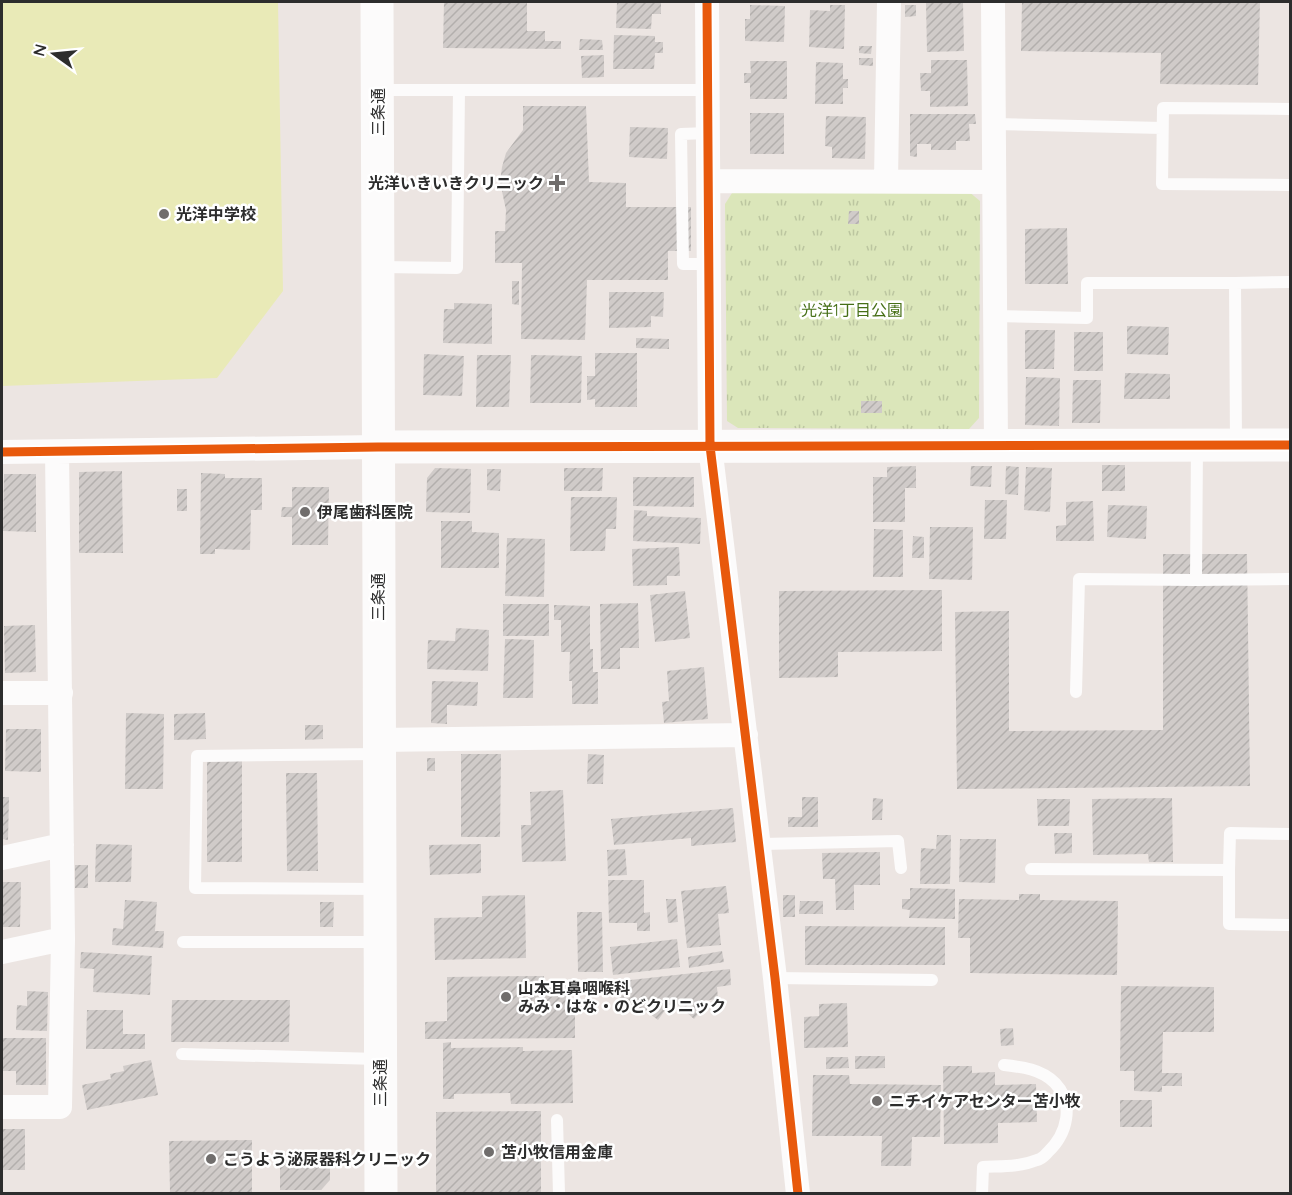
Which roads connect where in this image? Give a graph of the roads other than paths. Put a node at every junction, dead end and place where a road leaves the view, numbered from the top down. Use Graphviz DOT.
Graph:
graph roads {
  1 [pos="377,2"];
  2 [pos="707,2"];
  3 [pos="889,2"];
  4 [pos="993,2"];
  5 [pos="378,90"];
  6 [pos="459,90"];
  7 [pos="708,90"];
  8 [pos="1290,109"];
  9 [pos="995,124"];
  10 [pos="1162,128"];
  11 [pos="708,133"];
  12 [pos="886,180"];
  13 [pos="709,181"];
  14 [pos="994,182"];
  15 [pos="1290,185"];
  16 [pos="709,264"];
  17 [pos="379,267"];
  18 [pos="1290,282"];
  19 [pos="1235,283"];
  20 [pos="995,316"];
  21 [pos="996,445"];
  22 [pos="1197,445"];
  23 [pos="1236,445"];
  24 [pos="710,446"];
  25 [pos="1290,446"];
  26 [pos="378,447"];
  27 [pos="2,452"];
  28 [pos="57,452"];
  29 [pos="1290,579"];
  30 [pos="1196,580"];
  31 [pos="1076,692"];
  32 [pos="2,693"];
  33 [pos="61,693"];
  34 [pos="746,735"];
  35 [pos="379,747"];
  36 [pos="1290,834"];
  37 [pos="758,844"];
  38 [pos="62,845"];
  39 [pos="2,858"];
  40 [pos="901,868"];
  41 [pos="1030,869"];
  42 [pos="1229,870"];
  43 [pos="380,889"];
  44 [pos="1290,925"];
  45 [pos="63,939"];
  46 [pos="183,942"];
  47 [pos="381,942"];
  48 [pos="2,952"];
  49 [pos="775,978"];
  50 [pos="932,980"];
  51 [pos="182,1054"];
  52 [pos="380,1059"];
  53 [pos="1004,1065"];
  54 [pos="2,1107"];
  55 [pos="557,1120"];
  56 [pos="381,1194"];
  57 [pos="559,1194"];
  58 [pos="798,1194"];
  59 [pos="982,1194"];
  1 -- 5 [label="street, 三条通"];
  2 -- 7 [label="street"];
  3 -- 12 [label="street"];
  4 -- 9 [label="street"];
  5 -- 6 [label="lane"];
  5 -- 17 [label="street, 三条通"];
  6 -- 7 [label="lane"];
  6 -- 17 [label="lane"];
  7 -- 11 [label="street"];
  8 -- 10 [label="lane"];
  9 -- 10 [label="lane"];
  9 -- 14 [label="street"];
  10 -- 15 [label="lane"];
  11 -- 13 [label="street"];
  11 -- 16 [label="lane"];
  12 -- 13 [label="street"];
  12 -- 14 [label="street"];
  13 -- 16 [label="street"];
  14 -- 20 [label="street"];
  16 -- 24 [label="street"];
  17 -- 26 [label="street, 三条通"];
  18 -- 19 [label="lane"];
  19 -- 20 [label="lane"];
  19 -- 23 [label="lane"];
  20 -- 21 [label="street"];
  21 -- 22 [label="street"];
  21 -- 24 [label="street"];
  22 -- 23 [label="street"];
  22 -- 30 [label="lane"];
  23 -- 25 [label="street"];
  24 -- 26 [label="street"];
  24 -- 34 [label="street"];
  26 -- 28 [label="street"];
  26 -- 35 [label="street, 三条通"];
  27 -- 28 [label="street"];
  28 -- 33 [label="street"];
  29 -- 30 [label="lane"];
  30 -- 31 [label="lane"];
  32 -- 33 [label="street"];
  33 -- 38 [label="street"];
  34 -- 35 [label="street"];
  34 -- 37 [label="street"];
  35 -- 43 [label="street, 三条通"];
  35 -- 43 [label="lane"];
  36 -- 42 [label="lane"];
  37 -- 40 [label="lane"];
  37 -- 49 [label="street"];
  38 -- 39 [label="street"];
  38 -- 45 [label="street"];
  41 -- 42 [label="lane"];
  42 -- 44 [label="lane"];
  43 -- 47 [label="street, 三条通"];
  45 -- 48 [label="street"];
  45 -- 54 [label="street"];
  46 -- 47 [label="lane"];
  47 -- 52 [label="street, 三条通"];
  49 -- 50 [label="lane"];
  49 -- 58 [label="street"];
  51 -- 52 [label="lane"];
  52 -- 56 [label="street, 三条通"];
  53 -- 59 [label="lane"];
  55 -- 57 [label="lane"];
}
